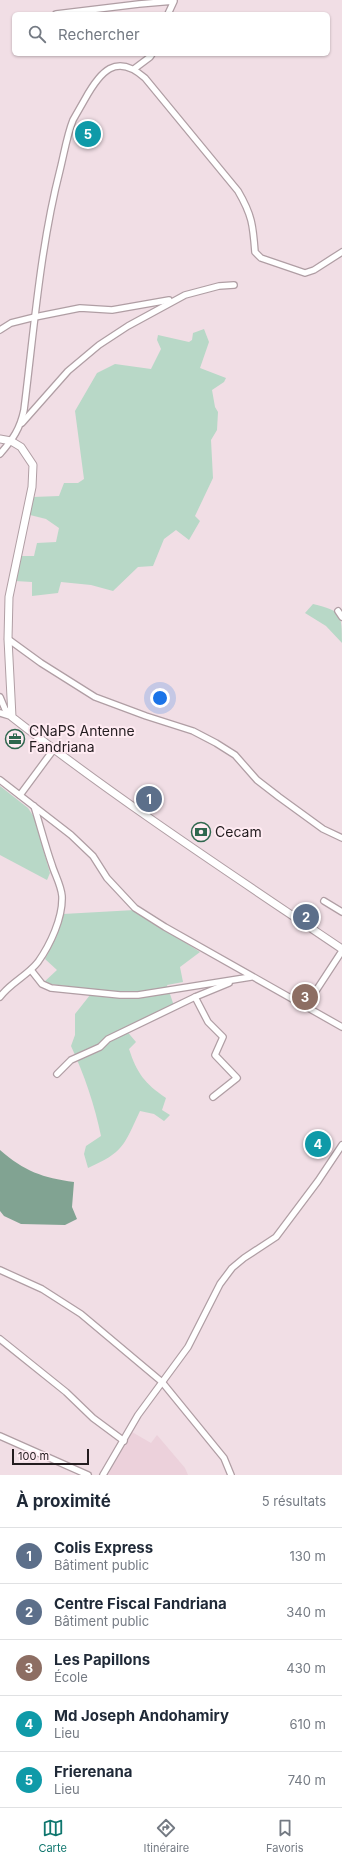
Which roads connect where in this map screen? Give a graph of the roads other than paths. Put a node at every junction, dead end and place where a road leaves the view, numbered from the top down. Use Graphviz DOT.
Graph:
graph roads {
  1 [pos="74,12"];
  2 [pos="169,12"];
  3 [pos="151,56"];
  4 [pos="134,69"];
  5 [pos="342,252"];
  6 [pos="234,285"];
  7 [pos="175,299"];
  8 [pos="35,317"];
  9 [pos="0,330"];
  10 [pos="21,425"];
  11 [pos="0,439"];
  12 [pos="11,441"];
  13 [pos="0,454"];
  14 [pos="338,612"];
  15 [pos="342,617"];
  16 [pos="8,639"];
  17 [pos="0,697"];
  18 [pos="0,713"];
  19 [pos="12,717"];
  20 [pos="54,749"];
  21 [pos="0,780"];
  22 [pos="20,795"];
  23 [pos="33,805"];
  24 [pos="342,838"];
  25 [pos="324,901"];
  26 [pos="342,912"];
  27 [pos="342,950"];
  28 [pos="31,970"];
  29 [pos="252,977"];
  30 [pos="233,981"];
  31 [pos="0,997"];
  32 [pos="195,997"];
  33 [pos="306,1006"];
  34 [pos="342,1027"];
  35 [pos="57,1074"];
  36 [pos="213,1097"];
  37 [pos="342,1145"];
  38 [pos="0,1270"];
  39 [pos="0,1339"];
  40 [pos="162,1382"];
  41 [pos="0,1436"];
  42 [pos="124,1441"];
  43 [pos="88,1475"];
  44 [pos="103,1475"];
  45 [pos="231,1475"];
  1 -- 2 [label="street"];
  3 -- 4 [label="street"];
  4 -- 5 [label="street"];
  4 -- 8 [label="street"];
  6 -- 7 [label="street"];
  7 -- 8 [label="street"];
  7 -- 10 [label="street"];
  8 -- 9 [label="street"];
  8 -- 10 [label="street"];
  10 -- 12 [label="street"];
  11 -- 12 [label="main road"];
  12 -- 13 [label="street"];
  12 -- 16 [label="main road"];
  14 -- 15 [label="street"];
  16 -- 19 [label="main road"];
  16 -- 24 [label="street"];
  17 -- 19 [label="street"];
  18 -- 19 [label="street"];
  19 -- 20 [label="main road"];
  20 -- 22 [label="street"];
  20 -- 27 [label="main road"];
  21 -- 22 [label="street"];
  22 -- 23 [label="street"];
  23 -- 28 [label="street"];
  23 -- 29 [label="street"];
  25 -- 26 [label="street"];
  27 -- 33 [label="street"];
  28 -- 30 [label="street"];
  28 -- 31 [label="street"];
  29 -- 30 [label="street"];
  29 -- 33 [label="street"];
  30 -- 32 [label="street"];
  32 -- 35 [label="street"];
  32 -- 36 [label="street"];
  33 -- 34 [label="street"];
  37 -- 40 [label="street"];
  38 -- 40 [label="street"];
  39 -- 42 [label="street"];
  40 -- 42 [label="street"];
  40 -- 45 [label="street"];
  41 -- 43 [label="street"];
  42 -- 44 [label="street"];
}
